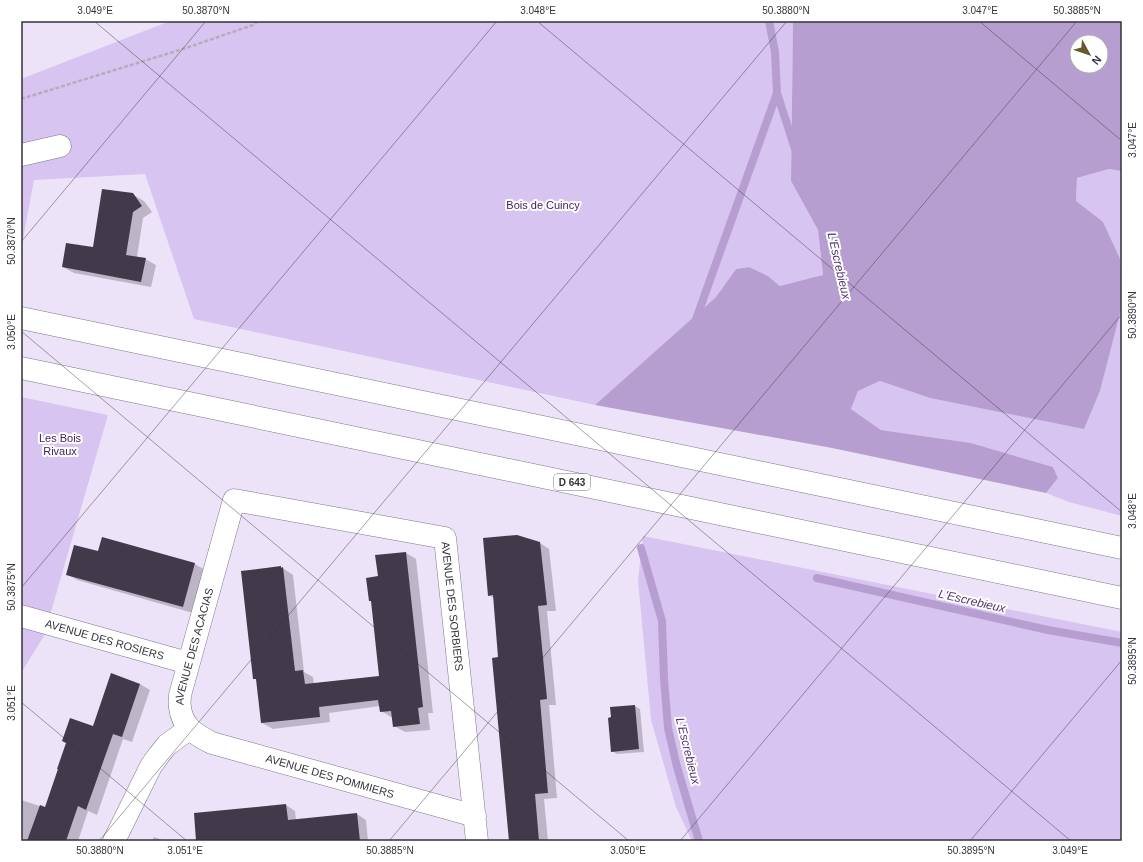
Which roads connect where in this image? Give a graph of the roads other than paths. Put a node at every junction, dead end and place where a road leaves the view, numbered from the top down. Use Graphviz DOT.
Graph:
graph roads {
  1 [pos="60,146"];
  2 [pos="21,155"];
  3 [pos="21,318"];
  4 [pos="21,368"];
  5 [pos="234,500"];
  6 [pos="1122,548"];
  7 [pos="1122,598"];
  8 [pos="21,616"];
  9 [pos="188,663"];
  10 [pos="189,729"];
  11 [pos="475,816"];
  12 [pos="114,841"];
  13 [pos="477,841"];
  1 -- 2 [label="main road"];
  3 -- 6 [label="main road"];
  4 -- 7 [label="main road, D 643"];
  5 -- 9 [label="main road, AVENUE DES ACACIAS"];
  5 -- 11 [label="main road, AVENUE DES SORBIERS"];
  8 -- 9 [label="main road, AVENUE DES ROSIERS"];
  9 -- 10 [label="main road, AVENUE DES ACACIAS"];
  10 -- 11 [label="main road, AVENUE DES POMMIERS"];
  10 -- 12 [label="main road"];
  11 -- 13 [label="main road, AVENUE DES SORBIERS"];
}
